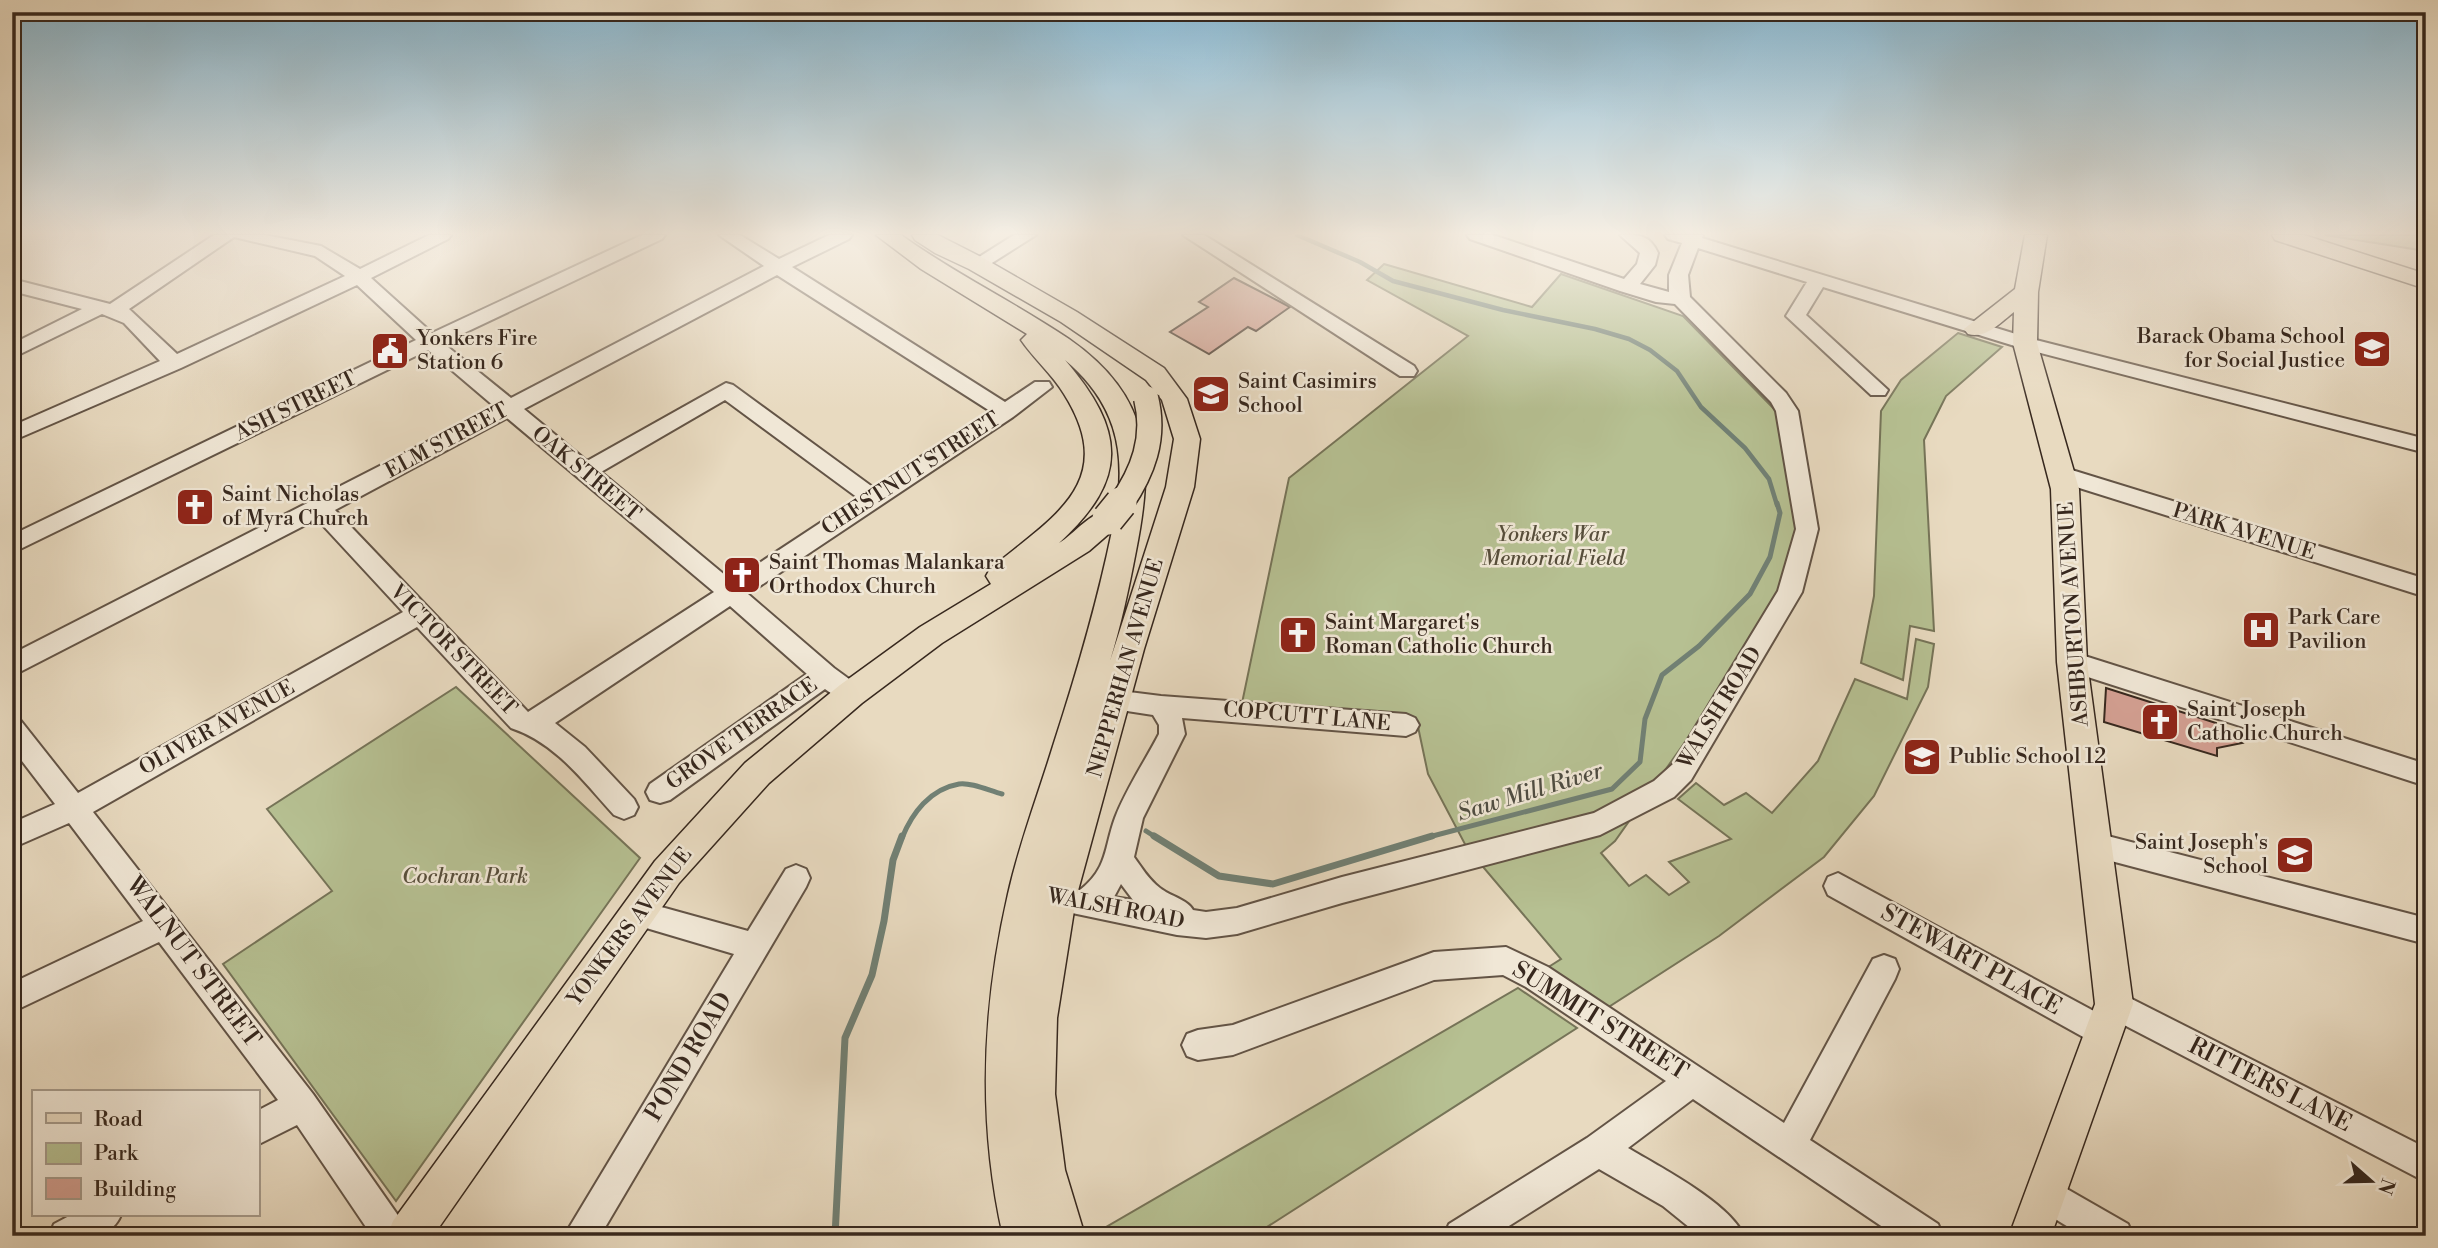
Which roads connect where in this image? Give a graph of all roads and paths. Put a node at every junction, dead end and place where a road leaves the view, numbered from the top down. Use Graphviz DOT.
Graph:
graph roads {
  1 [pos="44,293"];
  2 [pos="132,293"];
  3 [pos="324,293"];
  4 [pos="377,293"];
  5 [pos="531,293"];
  6 [pos="727,293"];
  7 [pos="818,293"];
  8 [pos="976,293"];
  9 [pos="1027,293"];
  10 [pos="1285,293"];
  11 [pos="1647,293"];
  12 [pos="1680,293"];
  13 [pos="1810,293"];
  14 [pos="1861,293"];
  15 [pos="2024,293"];
  16 [pos="2026,293"];
  17 [pos="1681,299"];
  18 [pos="1042,302"];
  19 [pos="1000,308"];
  20 [pos="106,309"];
  21 [pos="1976,329"];
  22 [pos="429,341"];
  23 [pos="2025,344"];
  24 [pos="12,352"];
  25 [pos="174,363"];
  26 [pos="1407,370"];
  27 [pos="1042,387"];
  28 [pos="1878,390"];
  29 [pos="508,409"];
  30 [pos="1006,412"];
  31 [pos="12,434"];
  32 [pos="2426,446"];
  33 [pos="584,472"];
  34 [pos="2062,475"];
  35 [pos="874,499"];
  36 [pos="320,508"];
  37 [pos="12,545"];
  38 [pos="2426,588"];
  39 [pos="730,592"];
  40 [pos="418,615"];
  41 [pos="931,635"];
  42 [pos="2072,662"];
  43 [pos="12,666"];
  44 [pos="838,684"];
  45 [pos="1100,698"];
  46 [pos="1161,706"];
  47 [pos="1208,709"];
  48 [pos="533,721"];
  49 [pos="1406,725"];
  50 [pos="12,727"];
  51 [pos="1172,734"];
  52 [pos="2426,775"];
  53 [pos="660,792"];
  54 [pos="624,807"];
  55 [pos="75,808"];
  56 [pos="12,836"];
  57 [pos="2096,845"];
  58 [pos="1120,858"];
  59 [pos="796,878"];
  60 [pos="1838,886"];
  61 [pos="1057,898"];
  62 [pos="636,913"];
  63 [pos="164,925"];
  64 [pos="1206,925"];
  65 [pos="2426,932"];
  66 [pos="755,947"];
  67 [pos="1884,969"];
  68 [pos="12,998"];
  69 [pos="2109,1019"];
  70 [pos="1198,1045"];
  71 [pos="1693,1080"];
  72 [pos="302,1105"];
  73 [pos="259,1128"];
  74 [pos="1790,1145"];
  75 [pos="1599,1150"];
  76 [pos="2426,1166"];
  77 [pos="2046,1194"];
  78 [pos="102,1216"];
  79 [pos="66,1236"];
  80 [pos="392,1236"];
  81 [pos="408,1236"];
  82 [pos="581,1236"];
  83 [pos="1024,1236"];
  84 [pos="1064,1236"];
  85 [pos="1461,1236"];
  86 [pos="1727,1236"];
  87 [pos="1926,1236"];
  88 [pos="2030,1236"];
  89 [pos="2116,1236"];
  1 -- 20 [label="street"];
  2 -- 20 [label="street"];
  3 -- 25 [label="street"];
  4 -- 22 [label="street, OAK STREET"];
  5 -- 22 [label="street, ASH STREET"];
  6 -- 29 [label="street, ELM STREET"];
  7 -- 30 [label="street"];
  8 -- 19 [label="main road, NEPPERHAN AVENUE"];
  9 -- 18 [label="main road, NEPPERHAN AVENUE"];
  10 -- 26 [label="street"];
  11 -- 17 [label="street"];
  12 -- 17 [label="street"];
  13 -- 28 [label="street"];
  14 -- 21 [label="street"];
  15 -- 21 [label="main road"];
  16 -- 23 [label="main road, ASHBURTON AVENUE"];
  17 -- 64 [label="street, WALSH ROAD"];
  18 -- 41 [label="main road, YONKERS AVENUE, bridge"];
  18 -- 45 [label="main road, NEPPERHAN AVENUE"];
  19 -- 41 [label="main road, YONKERS AVENUE"];
  19 -- 45 [label="main road, NEPPERHAN AVENUE"];
  20 -- 24 [label="street"];
  20 -- 25 [label="street"];
  21 -- 23 [label="street"];
  22 -- 29 [label="street, OAK STREET"];
  22 -- 37 [label="street, ASH STREET"];
  23 -- 32 [label="street"];
  23 -- 34 [label="main road, ASHBURTON AVENUE"];
  25 -- 31 [label="street"];
  27 -- 30 [label="street, CHESTNUT STREET"];
  29 -- 33 [label="street, OAK STREET"];
  29 -- 36 [label="street, ELM STREET"];
  30 -- 35 [label="street, CHESTNUT STREET"];
  33 -- 35 [label="street"];
  33 -- 39 [label="street, OAK STREET"];
  34 -- 38 [label="street, PARK AVENUE"];
  34 -- 42 [label="main road, ASHBURTON AVENUE"];
  35 -- 39 [label="street, CHESTNUT STREET"];
  36 -- 40 [label="street, VICTOR STREET"];
  36 -- 43 [label="street, ELM STREET"];
  39 -- 44 [label="street, OAK STREET"];
  39 -- 48 [label="street, CHESTNUT STREET"];
  40 -- 48 [label="street, VICTOR STREET"];
  40 -- 55 [label="street, OLIVER AVENUE"];
  41 -- 44 [label="main road, YONKERS AVENUE"];
  42 -- 52 [label="street"];
  42 -- 57 [label="main road, ASHBURTON AVENUE"];
  44 -- 53 [label="street, GROVE TERRACE"];
  44 -- 62 [label="main road, YONKERS AVENUE"];
  45 -- 46 [label="street, COPCUTT LANE"];
  45 -- 61 [label="main road, NEPPERHAN AVENUE"];
  46 -- 47 [label="street, COPCUTT LANE"];
  46 -- 51 [label="street"];
  47 -- 49 [label="street, COPCUTT LANE"];
  47 -- 51 [label="street, COPCUTT LANE"];
  48 -- 54 [label="street, VICTOR STREET"];
  50 -- 55 [label="street, WALNUT STREET"];
  51 -- 58 [label="street"];
  55 -- 56 [label="street, OLIVER AVENUE"];
  55 -- 63 [label="street, WALNUT STREET"];
  57 -- 65 [label="street"];
  57 -- 69 [label="main road, ASHBURTON AVENUE"];
  58 -- 61 [label="street"];
  58 -- 64 [label="street, WALSH ROAD"];
  59 -- 66 [label="street, POND ROAD"];
  60 -- 69 [label="street, STEWART PLACE"];
  61 -- 64 [label="street, WALSH ROAD"];
  61 -- 83 [label="main road, NEPPERHAN AVENUE"];
  61 -- 84 [label="main road, NEPPERHAN AVENUE"];
  62 -- 66 [label="street"];
  62 -- 81 [label="main road, YONKERS AVENUE"];
  63 -- 68 [label="street"];
  63 -- 72 [label="street, WALNUT STREET"];
  66 -- 82 [label="street, POND ROAD"];
  67 -- 74 [label="street"];
  69 -- 76 [label="street, RITTERS LANE"];
  69 -- 77 [label="main road, ASHBURTON AVENUE"];
  70 -- 71 [label="street, SUMMIT STREET"];
  71 -- 74 [label="street, SUMMIT STREET"];
  71 -- 75 [label="street"];
  72 -- 73 [label="street"];
  72 -- 80 [label="street, WALNUT STREET"];
  74 -- 87 [label="street, SUMMIT STREET"];
  75 -- 85 [label="street"];
  75 -- 86 [label="street"];
  77 -- 88 [label="main road, ASHBURTON AVENUE"];
  77 -- 89 [label="street"];
  78 -- 79 [label="street"];
}
